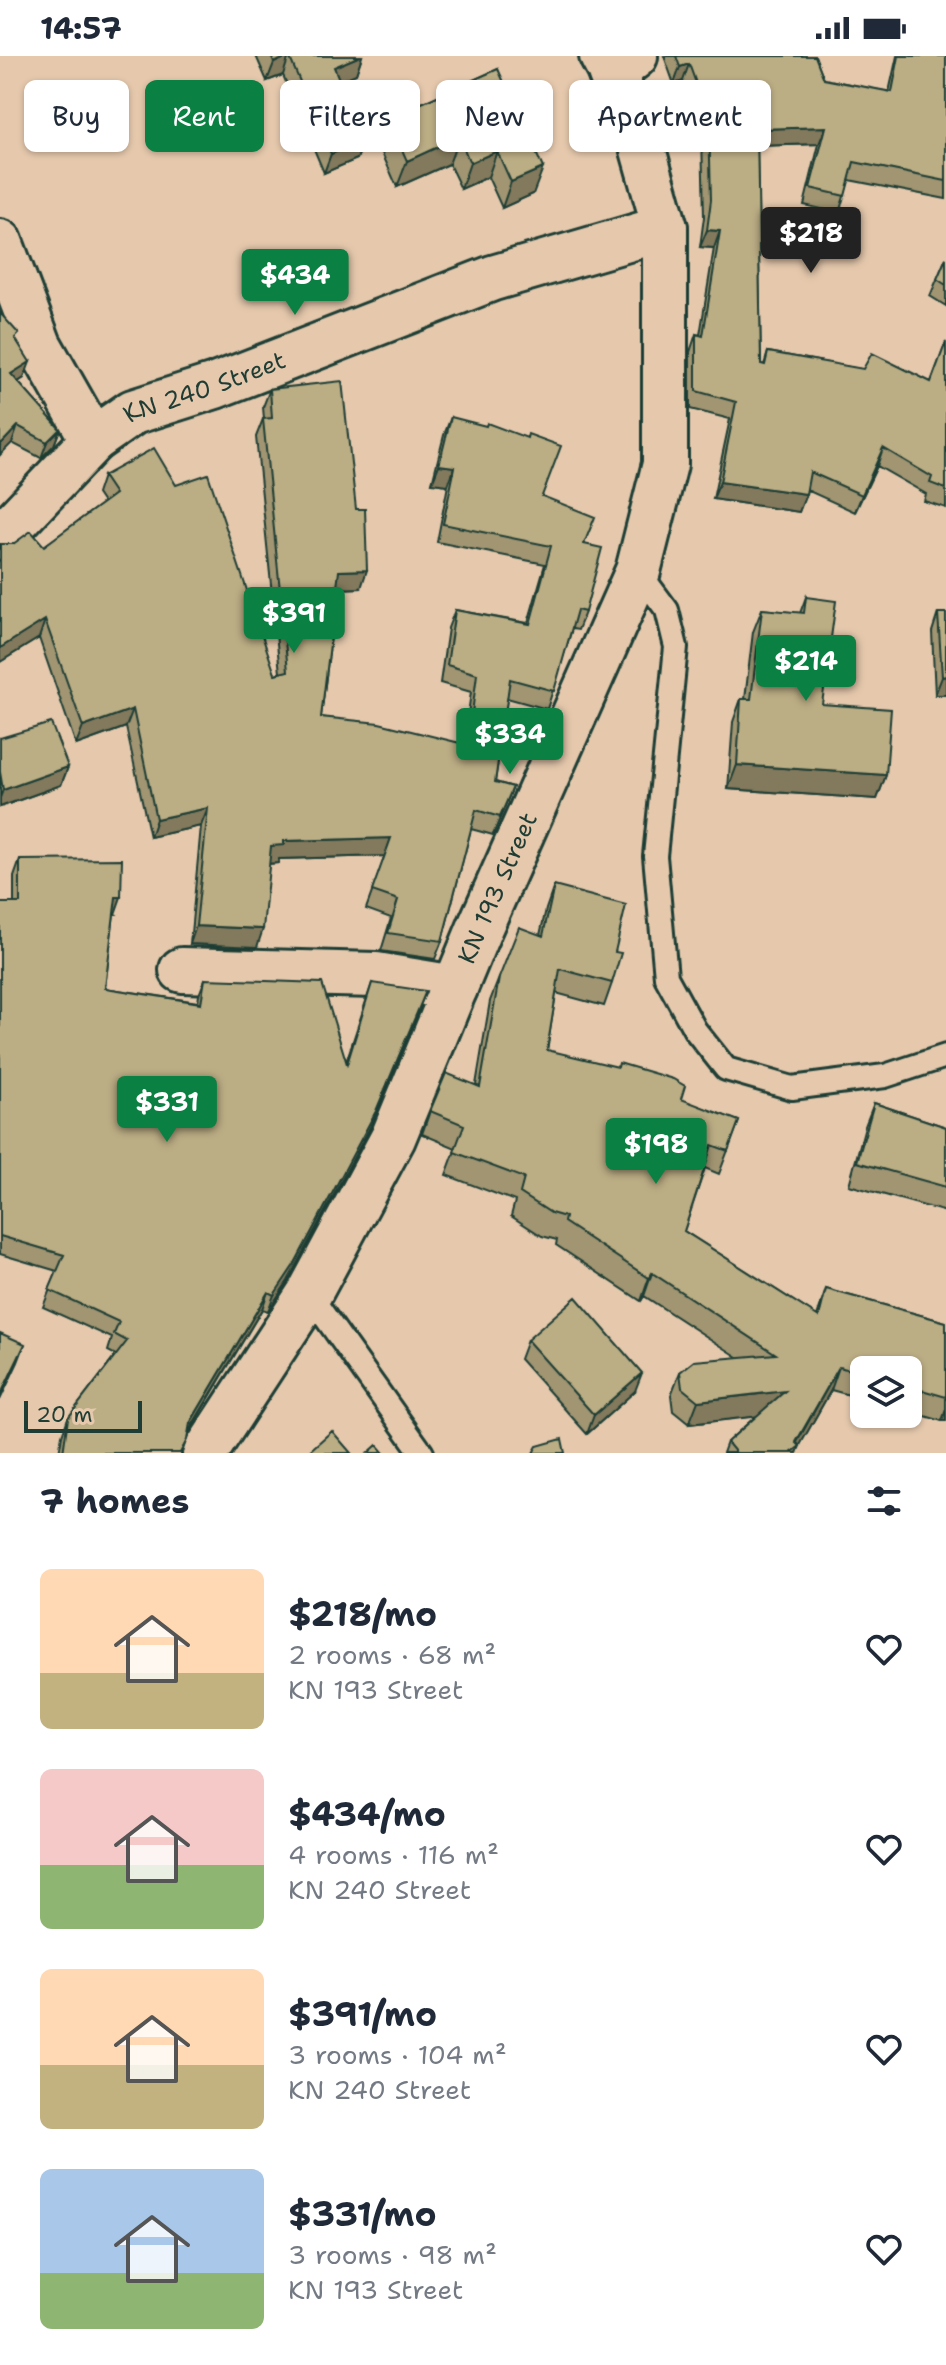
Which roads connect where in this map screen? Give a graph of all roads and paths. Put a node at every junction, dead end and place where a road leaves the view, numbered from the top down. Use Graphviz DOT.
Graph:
graph roads {
  1 [pos="616,62"];
  2 [pos="665,228"];
  3 [pos="0,242"];
  4 [pos="93,440"];
  5 [pos="0,538"];
  6 [pos="638,571"];
  7 [pos="182,970"];
  8 [pos="455,988"];
  9 [pos="946,1056"];
  10 [pos="309,1294"];
  11 [pos="205,1453"];
  12 [pos="422,1453"];
  1 -- 2 [label="street, KN 193 Street"];
  2 -- 4 [label="street, KN 240 Street"];
  2 -- 6 [label="street, KN 193 Street"];
  3 -- 4 [label="street"];
  4 -- 5 [label="street, KN 240 Street"];
  6 -- 8 [label="street, KN 193 Street"];
  6 -- 9 [label="lane"];
  7 -- 8 [label="street"];
  8 -- 10 [label="street, KN 193 Street"];
  10 -- 11 [label="street, KN 193 Street"];
  10 -- 12 [label="lane"];
}
